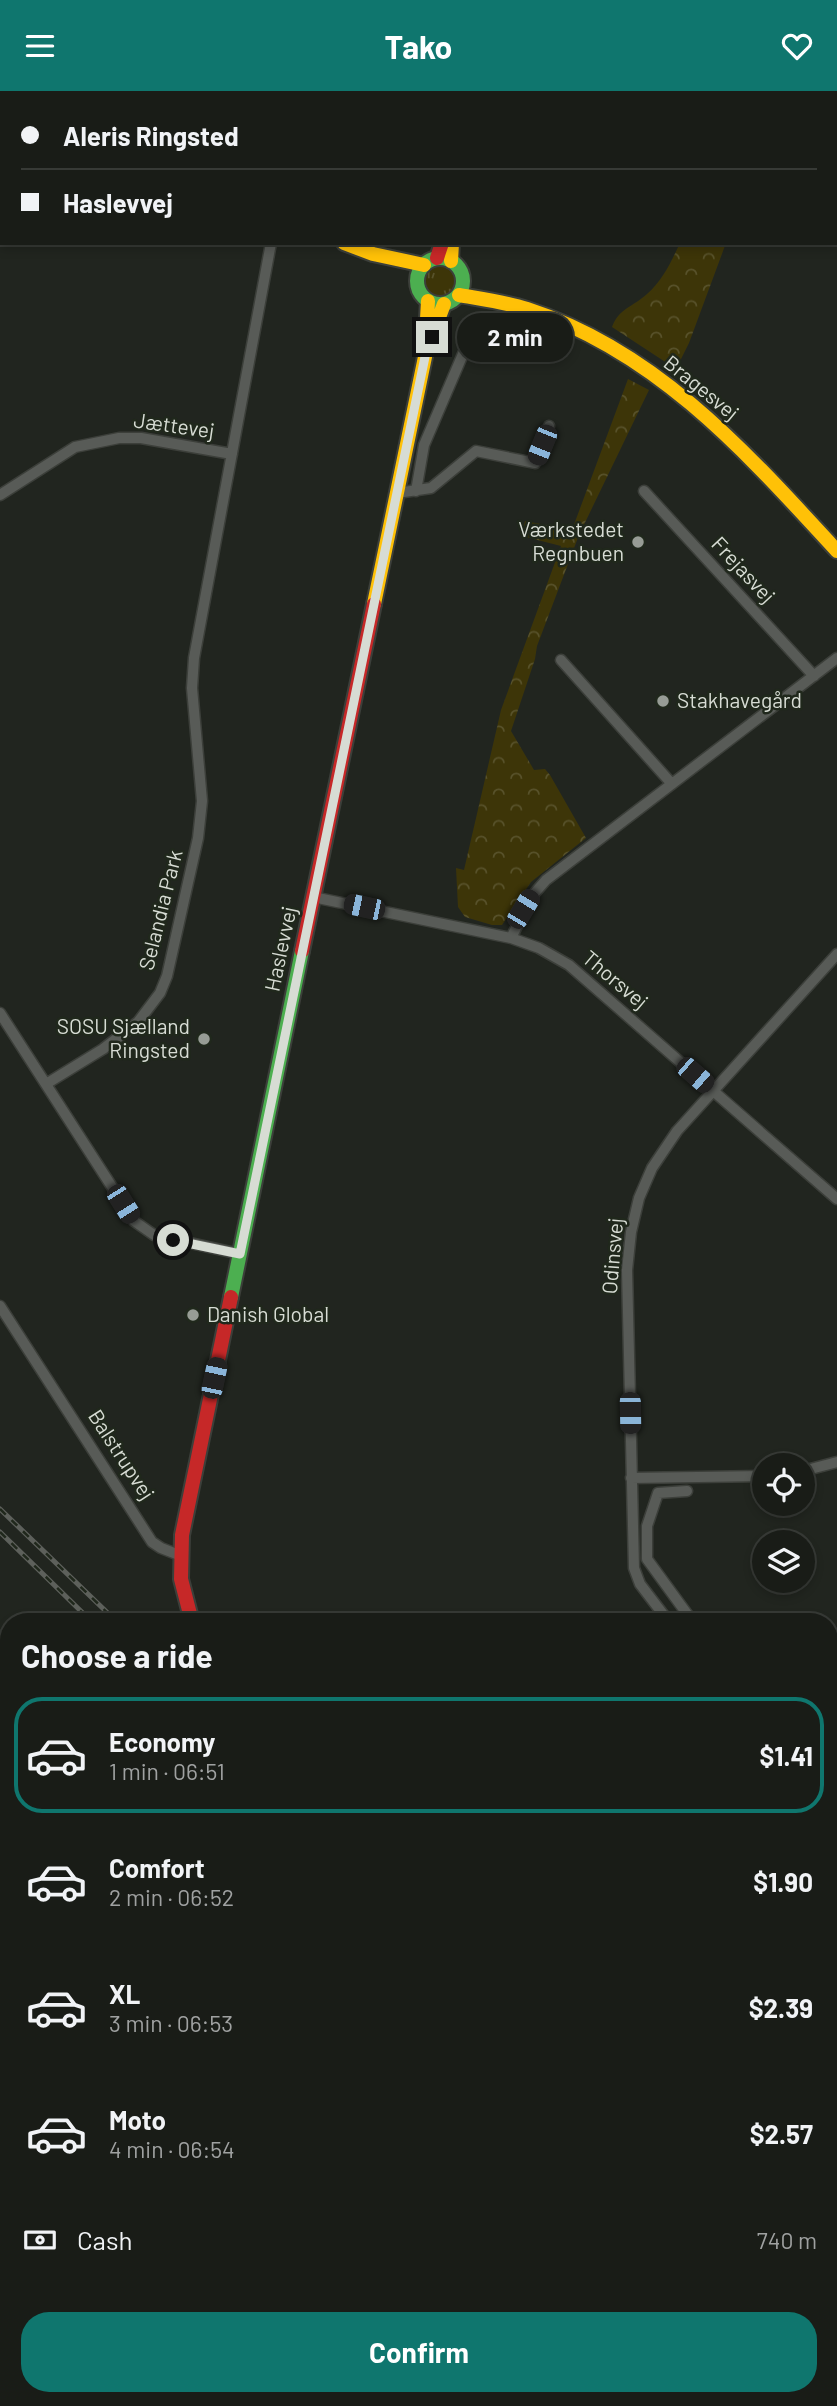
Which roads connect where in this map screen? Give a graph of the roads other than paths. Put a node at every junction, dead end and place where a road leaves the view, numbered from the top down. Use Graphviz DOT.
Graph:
graph roads {
  1 [pos="271,245"];
  2 [pos="349,245"];
  3 [pos="441,245"];
  4 [pos="451,245"];
  5 [pos="373,254"];
  6 [pos="437,261"];
  7 [pos="463,280"];
  8 [pos="417,282"];
  9 [pos="459,295"];
  10 [pos="428,302"];
  11 [pos="505,303"];
  12 [pos="444,304"];
  13 [pos="472,333"];
  14 [pos="426,352"];
  15 [pos="549,426"];
  16 [pos="232,454"];
  17 [pos="416,491"];
  18 [pos="644,491"];
  19 [pos="397,493"];
  20 [pos="0,495"];
  21 [pos="837,551"];
  22 [pos="837,658"];
  23 [pos="561,660"];
  24 [pos="814,675"];
  25 [pos="192,688"];
  26 [pos="672,783"];
  27 [pos="313,897"];
  28 [pos="511,938"];
  29 [pos="837,954"];
  30 [pos="0,1013"];
  31 [pos="46,1084"];
  32 [pos="713,1090"];
  33 [pos="837,1199"];
  34 [pos="240,1254"];
  35 [pos="0,1306"];
  36 [pos="837,1462"];
  37 [pos="815,1468"];
  38 [pos="752,1476"];
  39 [pos="631,1478"];
  40 [pos="687,1491"];
  41 [pos="633,1538"];
  42 [pos="647,1538"];
  43 [pos="179,1555"];
  44 [pos="189,1613"];
  45 [pos="662,1613"];
  46 [pos="687,1613"];
  1 -- 16 [label="street, Jættevej"];
  2 -- 5 [label="street"];
  3 -- 6 [label="street"];
  4 -- 6 [label="street"];
  5 -- 6 [label="street"];
  5 -- 8 [label="street"];
  6 -- 7 [label="street"];
  6 -- 8 [label="street"];
  7 -- 9 [label="street"];
  7 -- 11 [label="street, Bragesvej"];
  8 -- 10 [label="street"];
  9 -- 11 [label="street, Bragesvej"];
  9 -- 12 [label="street"];
  10 -- 12 [label="street"];
  10 -- 14 [label="street, Haslevvej"];
  11 -- 21 [label="street, Bragesvej"];
  12 -- 14 [label="street, Haslevvej"];
  13 -- 17 [label="street"];
  14 -- 19 [label="street, Haslevvej"];
  15 -- 17 [label="street"];
  16 -- 20 [label="street, Jættevej"];
  16 -- 25 [label="street, Jættevej"];
  17 -- 19 [label="street"];
  18 -- 24 [label="street, Frejasvej"];
  19 -- 27 [label="street, Haslevvej"];
  22 -- 24 [label="street"];
  23 -- 26 [label="street"];
  24 -- 26 [label="street"];
  25 -- 31 [label="street, Selandia Park"];
  26 -- 28 [label="street"];
  27 -- 28 [label="street, Thorsvej"];
  27 -- 34 [label="street, Haslevvej"];
  28 -- 32 [label="street, Thorsvej"];
  29 -- 32 [label="street, Odinsvej"];
  30 -- 31 [label="street"];
  31 -- 34 [label="street"];
  32 -- 33 [label="street, Thorsvej"];
  32 -- 39 [label="street, Odinsvej"];
  34 -- 43 [label="street, Haslevvej"];
  35 -- 43 [label="street, Balstrupvej"];
  36 -- 37 [label="street"];
  38 -- 39 [label="street"];
  39 -- 41 [label="street, Odinsvej"];
  40 -- 42 [label="street"];
  41 -- 42 [label="street"];
  41 -- 45 [label="street, Odinsvej"];
  42 -- 46 [label="street"];
  43 -- 44 [label="street"];
}
